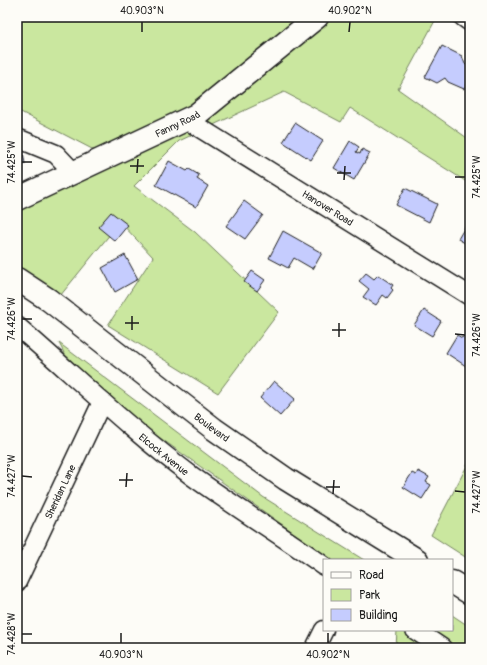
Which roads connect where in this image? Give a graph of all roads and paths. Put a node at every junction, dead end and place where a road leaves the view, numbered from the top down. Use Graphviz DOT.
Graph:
graph roads {
  1 [pos="317,17"];
  2 [pos="463,17"];
  3 [pos="470,22"];
  4 [pos="187,120"];
  5 [pos="17,138"];
  6 [pos="74,173"];
  7 [pos="17,199"];
  8 [pos="17,279"];
  9 [pos="470,296"];
  10 [pos="17,326"];
  11 [pos="102,402"];
  12 [pos="415,559"];
  13 [pos="323,565"];
  14 [pos="17,582"];
  15 [pos="453,583"];
  16 [pos="470,593"];
  17 [pos="324,631"];
  18 [pos="416,631"];
  19 [pos="315,648"];
  20 [pos="442,648"];
  1 -- 4 [label="main road, Fanny Road"];
  2 -- 3 [label="street"];
  4 -- 6 [label="main road, Fanny Road"];
  4 -- 9 [label="street, Hanover Road"];
  5 -- 6 [label="street"];
  6 -- 7 [label="main road, Fanny Road"];
  8 -- 12 [label="main road, Boulevard"];
  10 -- 11 [label="street, Elcock Avenue"];
  11 -- 13 [label="street, Elcock Avenue"];
  11 -- 14 [label="street, Sheridan Lane"];
  15 -- 16 [label="main road"];
  17 -- 19 [label="street"];
  18 -- 20 [label="street"];
}
